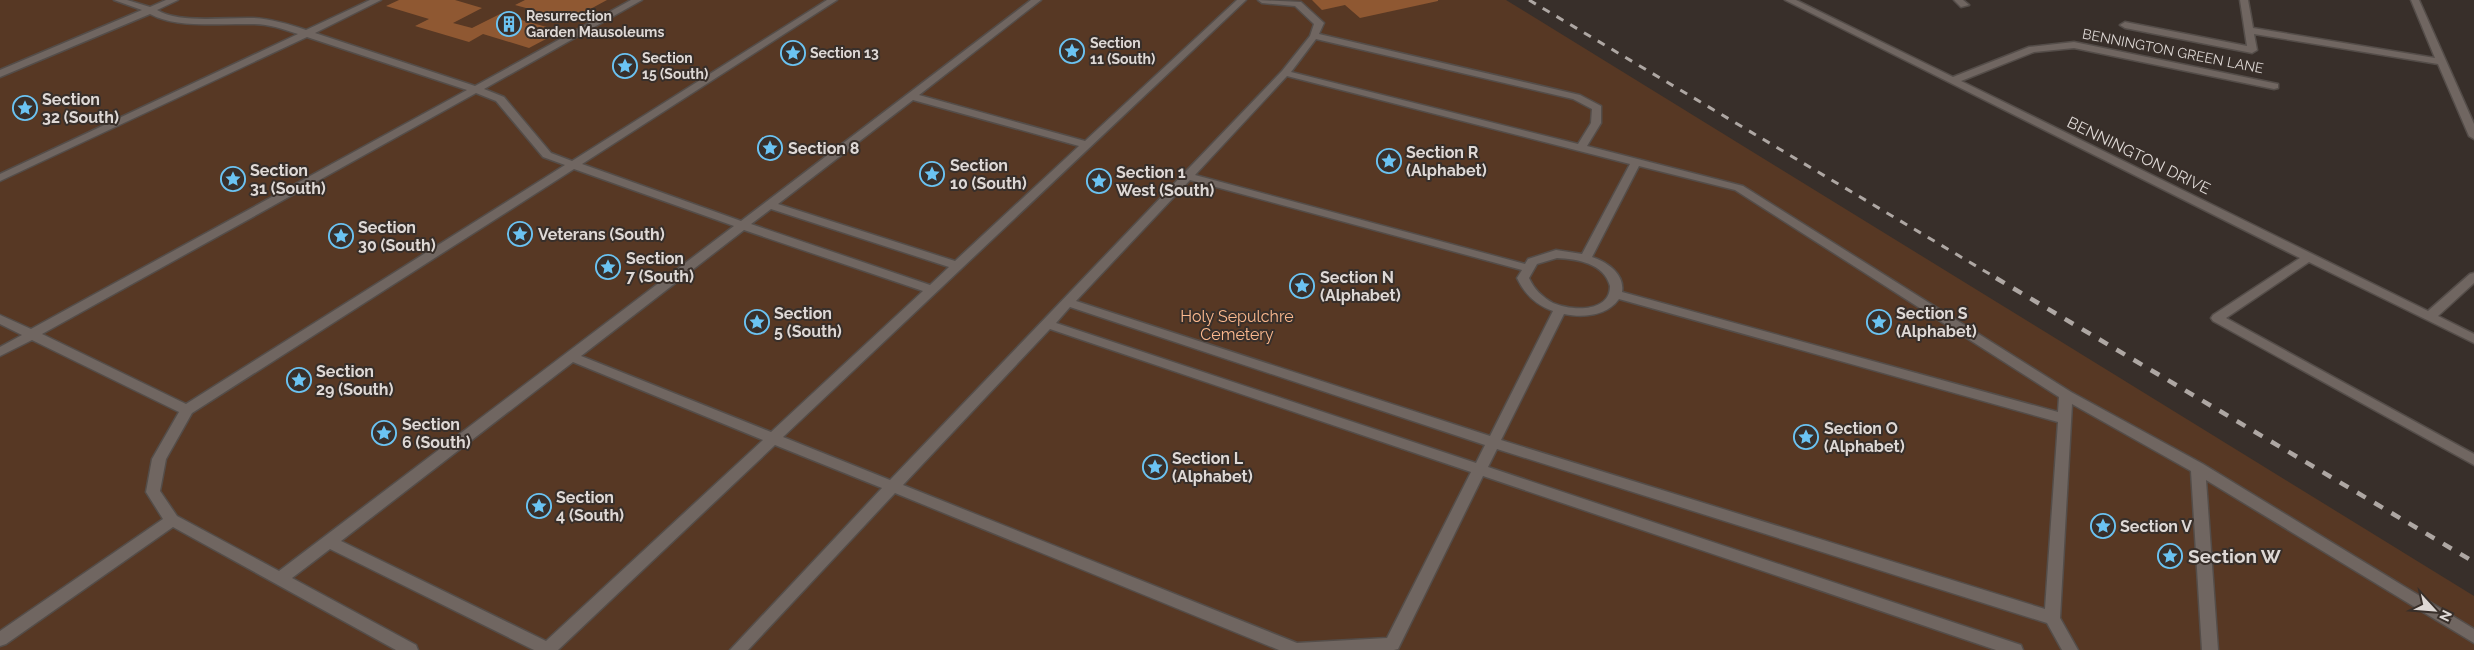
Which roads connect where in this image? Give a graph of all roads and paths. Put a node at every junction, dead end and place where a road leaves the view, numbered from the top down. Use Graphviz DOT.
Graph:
graph roads {
  1 [pos="118,0"];
  2 [pos="174,0"];
  3 [pos="376,0"];
  4 [pos="638,0"];
  5 [pos="833,0"];
  6 [pos="1037,0"];
  7 [pos="1242,0"];
  8 [pos="1262,0"];
  9 [pos="1789,0"];
  10 [pos="2244,0"];
  11 [pos="2415,0"];
  12 [pos="150,10"];
  13 [pos="2126,25"];
  14 [pos="2248,30"];
  15 [pos="305,34"];
  16 [pos="1314,36"];
  17 [pos="2442,62"];
  18 [pos="1285,72"];
  19 [pos="0,74"];
  20 [pos="1953,81"];
  21 [pos="2274,86"];
  22 [pos="477,90"];
  23 [pos="912,96"];
  24 [pos="2474,136"];
  25 [pos="1087,145"];
  26 [pos="1581,148"];
  27 [pos="1636,162"];
  28 [pos="574,165"];
  29 [pos="1187,176"];
  30 [pos="0,178"];
  31 [pos="769,205"];
  32 [pos="745,224"];
  33 [pos="2309,257"];
  34 [pos="1586,258"];
  35 [pos="957,266"];
  36 [pos="1528,268"];
  37 [pos="2474,277"];
  38 [pos="932,290"];
  39 [pos="1616,294"];
  40 [pos="1068,302"];
  41 [pos="1560,310"];
  42 [pos="2429,317"];
  43 [pos="0,319"];
  44 [pos="1047,324"];
  45 [pos="32,335"];
  46 [pos="2474,339"];
  47 [pos="0,352"];
  48 [pos="572,357"];
  49 [pos="2066,395"];
  50 [pos="187,410"];
  51 [pos="2065,419"];
  52 [pos="773,438"];
  53 [pos="1492,442"];
  54 [pos="2474,460"];
  55 [pos="2198,468"];
  56 [pos="1478,471"];
  57 [pos="892,488"];
  58 [pos="172,520"];
  59 [pos="330,542"];
  60 [pos="280,579"];
  61 [pos="2052,618"];
  62 [pos="2474,637"];
  63 [pos="0,639"];
  64 [pos="1394,647"];
  65 [pos="2072,649"];
  66 [pos="410,650"];
  67 [pos="547,650"];
  68 [pos="738,650"];
  69 [pos="1294,650"];
  70 [pos="2015,650"];
  71 [pos="2210,650"];
  1 -- 12 [label="street"];
  2 -- 12 [label="street"];
  3 -- 15 [label="street"];
  4 -- 22 [label="street"];
  5 -- 28 [label="street"];
  6 -- 23 [label="street"];
  7 -- 25 [label="street"];
  8 -- 16 [label="street"];
  9 -- 20 [label="street, BENNINGTON DRIVE"];
  10 -- 14 [label="street"];
  11 -- 17 [label="street"];
  12 -- 15 [label="street"];
  12 -- 19 [label="street"];
  13 -- 14 [label="street"];
  14 -- 17 [label="street"];
  15 -- 22 [label="street"];
  15 -- 30 [label="street"];
  16 -- 18 [label="street"];
  16 -- 26 [label="street"];
  17 -- 24 [label="street"];
  18 -- 26 [label="street"];
  18 -- 29 [label="street"];
  20 -- 21 [label="street, BENNINGTON GREEN LANE"];
  20 -- 33 [label="street, BENNINGTON DRIVE"];
  22 -- 28 [label="street"];
  22 -- 45 [label="street"];
  23 -- 25 [label="street"];
  23 -- 31 [label="street"];
  25 -- 35 [label="street"];
  26 -- 27 [label="street"];
  27 -- 34 [label="street"];
  27 -- 49 [label="street"];
  28 -- 32 [label="street"];
  28 -- 50 [label="street"];
  29 -- 36 [label="street"];
  29 -- 40 [label="street"];
  31 -- 32 [label="street"];
  31 -- 35 [label="street"];
  32 -- 38 [label="street"];
  32 -- 48 [label="street"];
  33 -- 42 [label="street, BENNINGTON DRIVE"];
  33 -- 54 [label="street"];
  34 -- 36 [label="street"];
  34 -- 39 [label="street"];
  35 -- 38 [label="street"];
  36 -- 41 [label="street"];
  37 -- 42 [label="street"];
  38 -- 52 [label="street"];
  39 -- 41 [label="street"];
  39 -- 51 [label="street"];
  40 -- 44 [label="street"];
  40 -- 53 [label="street"];
  41 -- 53 [label="street"];
  42 -- 46 [label="street, BENNINGTON DRIVE"];
  43 -- 45 [label="street"];
  44 -- 56 [label="street"];
  44 -- 57 [label="street"];
  45 -- 47 [label="street"];
  45 -- 50 [label="street"];
  48 -- 52 [label="street"];
  48 -- 59 [label="street"];
  49 -- 51 [label="street"];
  49 -- 55 [label="street"];
  50 -- 58 [label="street"];
  51 -- 61 [label="street"];
  52 -- 57 [label="street"];
  52 -- 67 [label="street"];
  53 -- 56 [label="street"];
  53 -- 61 [label="street"];
  55 -- 62 [label="street"];
  55 -- 71 [label="street"];
  56 -- 64 [label="street"];
  56 -- 70 [label="street"];
  57 -- 68 [label="street"];
  57 -- 69 [label="street"];
  58 -- 60 [label="street"];
  58 -- 63 [label="street"];
  59 -- 60 [label="street"];
  59 -- 67 [label="street"];
  60 -- 66 [label="street"];
  61 -- 65 [label="street"];
  64 -- 69 [label="street"];
}
